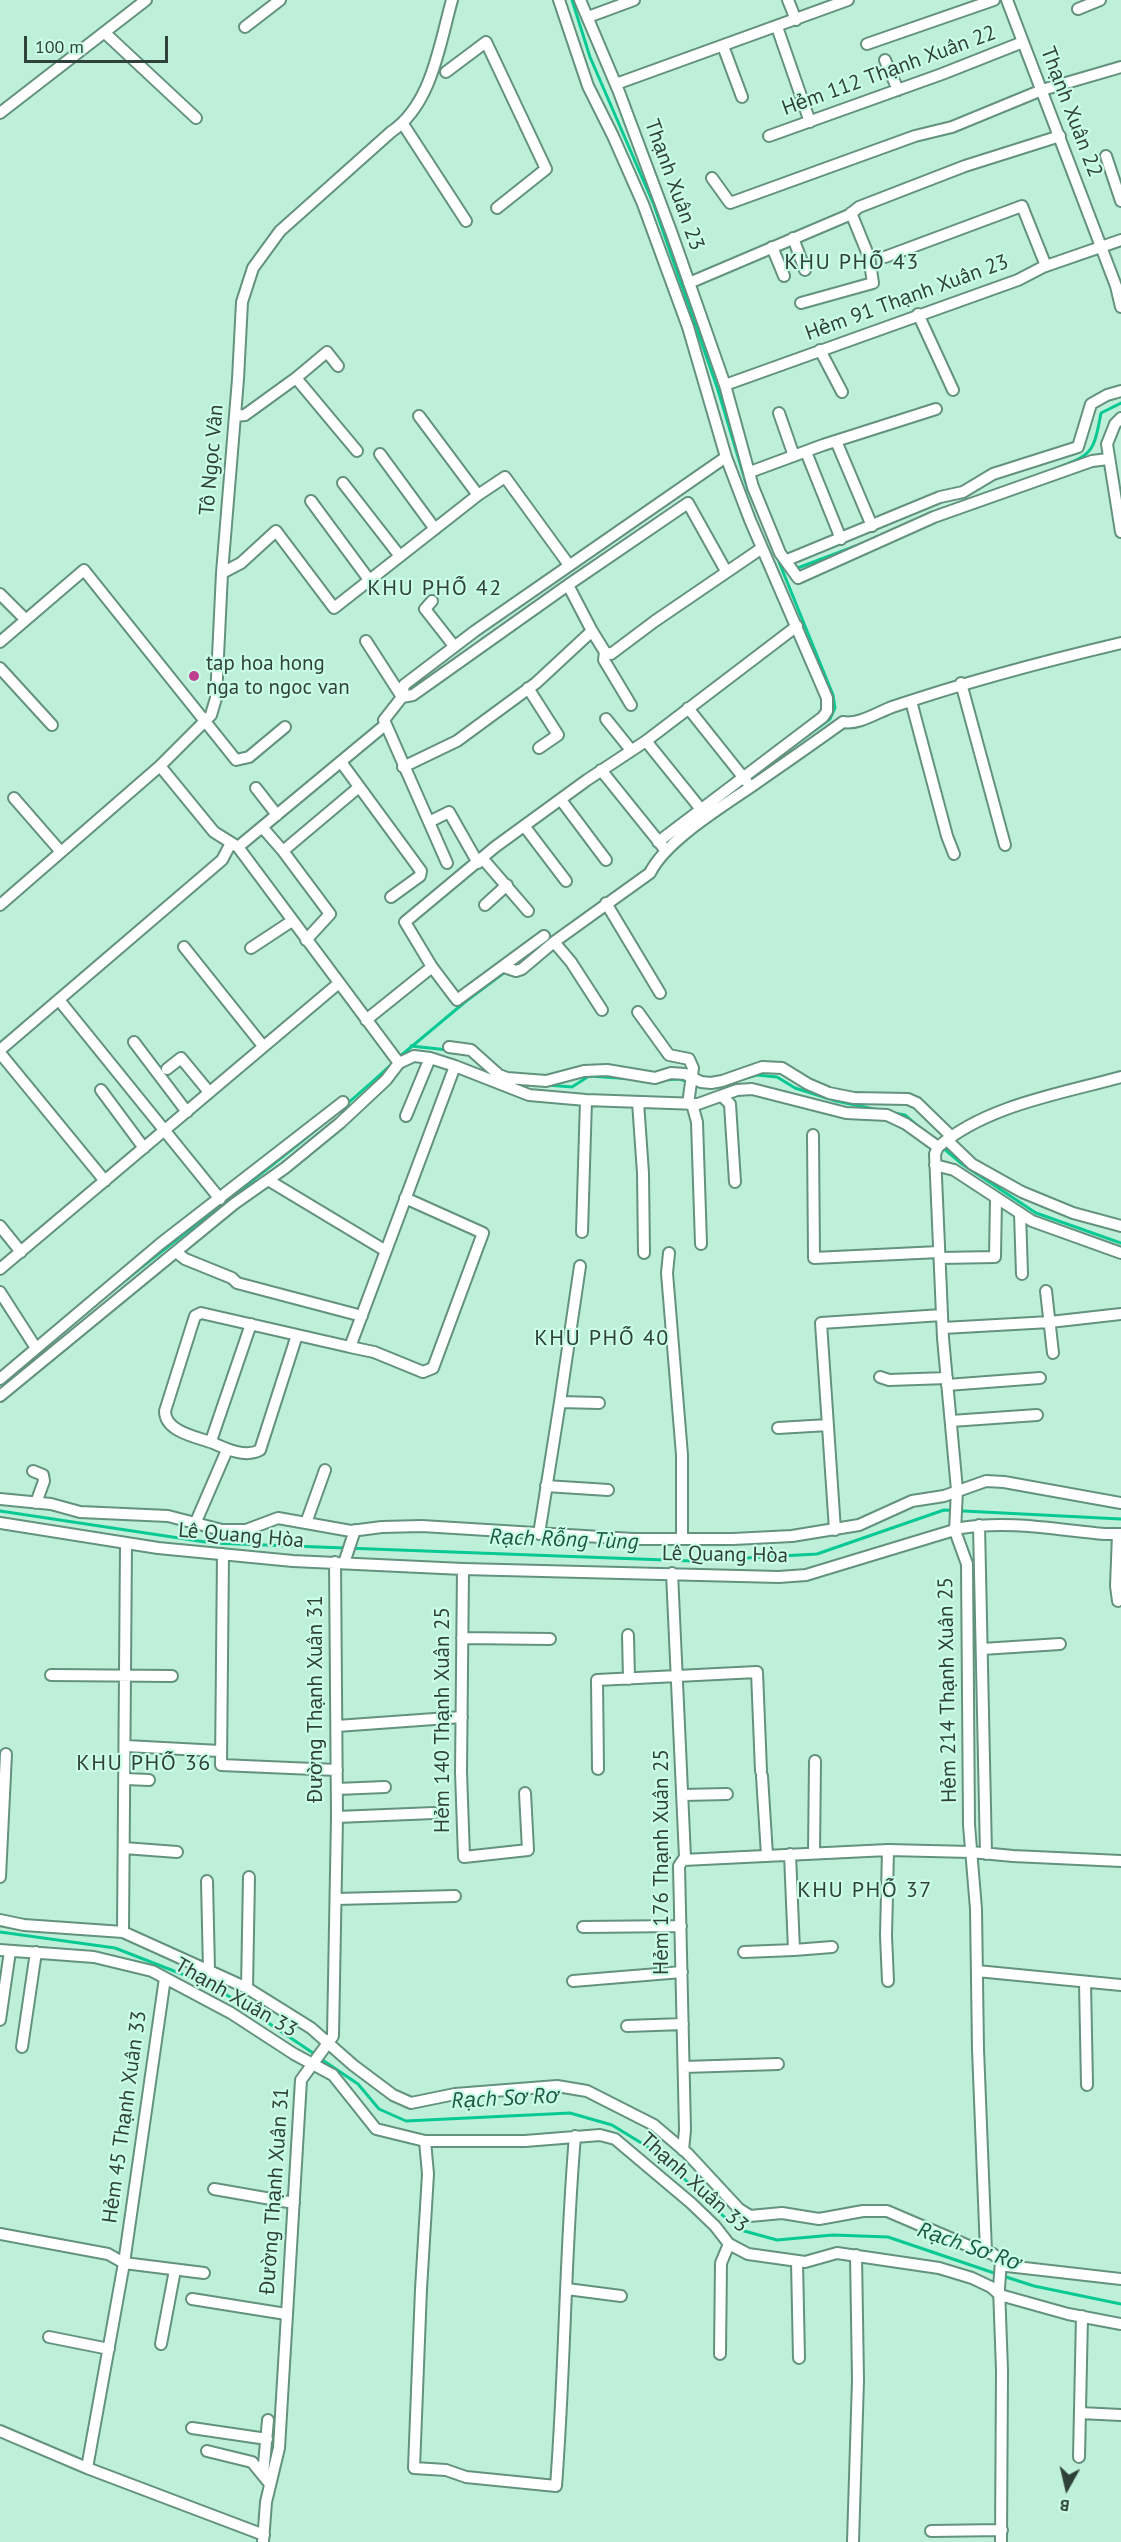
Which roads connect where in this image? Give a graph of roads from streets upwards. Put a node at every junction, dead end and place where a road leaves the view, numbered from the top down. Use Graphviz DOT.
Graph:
graph roads {
  1 [pos="146,0"];
  2 [pos="280,0"];
  3 [pos="452,0"];
  4 [pos="559,0"];
  5 [pos="580,0"];
  6 [pos="634,0"];
  7 [pos="788,0"];
  8 [pos="848,0"];
  9 [pos="994,0"];
  10 [pos="1007,0"];
  11 [pos="1100,0"];
  12 [pos="1078,9"];
  13 [pos="588,17"];
  14 [pos="796,20"];
  15 [pos="246,27"];
  16 [pos="777,27"];
  17 [pos="105,33"];
  18 [pos="1023,42"];
  19 [pos="867,44"];
  20 [pos="723,46"];
  21 [pos="885,60"];
  22 [pos="1121,67"];
  23 [pos="446,72"];
  24 [pos="616,84"];
  25 [pos="898,90"];
  26 [pos="1042,90"];
  27 [pos="742,97"];
  28 [pos="0,112"];
  29 [pos="196,118"];
  30 [pos="810,122"];
  31 [pos="404,124"];
  32 [pos="769,136"];
  33 [pos="1060,136"];
  34 [pos="1106,156"];
  35 [pos="712,178"];
  36 [pos="1121,201"];
  37 [pos="497,208"];
  38 [pos="851,213"];
  39 [pos="466,221"];
  40 [pos="793,238"];
  41 [pos="1121,240"];
  42 [pos="772,247"];
  43 [pos="1101,247"];
  44 [pos="885,257"];
  45 [pos="1046,266"];
  46 [pos="805,270"];
  47 [pos="784,276"];
  48 [pos="689,282"];
  49 [pos="801,303"];
  50 [pos="1121,307"];
  51 [pos="918,314"];
  52 [pos="820,350"];
  53 [pos="338,366"];
  54 [pos="296,378"];
  55 [pos="725,385"];
  56 [pos="953,390"];
  57 [pos="1121,391"];
  58 [pos="842,392"];
  59 [pos="936,409"];
  60 [pos="778,413"];
  61 [pos="235,416"];
  62 [pos="419,416"];
  63 [pos="1121,418"];
  64 [pos="836,441"];
  65 [pos="357,451"];
  66 [pos="806,452"];
  67 [pos="380,454"];
  68 [pos="794,456"];
  69 [pos="726,457"];
  70 [pos="1108,459"];
  71 [pos="750,472"];
  72 [pos="343,483"];
  73 [pos="478,495"];
  74 [pos="311,501"];
  75 [pos="872,526"];
  76 [pos="435,529"];
  77 [pos="1121,532"];
  78 [pos="841,539"];
  79 [pos="762,548"];
  80 [pos="399,555"];
  81 [pos="786,560"];
  82 [pos="569,565"];
  83 [pos="726,571"];
  84 [pos="222,573"];
  85 [pos="370,581"];
  86 [pos="568,585"];
  87 [pos="0,594"];
  88 [pos="432,601"];
  89 [pos="25,619"];
  90 [pos="797,626"];
  91 [pos="592,631"];
  92 [pos="366,641"];
  93 [pos="0,642"];
  94 [pos="1121,643"];
  95 [pos="454,646"];
  96 [pos="605,652"];
  97 [pos="0,668"];
  98 [pos="962,684"];
  99 [pos="528,688"];
  100 [pos="402,697"];
  101 [pos="911,700"];
  102 [pos="631,705"];
  103 [pos="687,708"];
  104 [pos="606,718"];
  105 [pos="205,720"];
  106 [pos="52,724"];
  107 [pos="385,725"];
  108 [pos="285,727"];
  109 [pos="646,741"];
  110 [pos="539,748"];
  111 [pos="631,750"];
  112 [pos="341,762"];
  113 [pos="160,766"];
  114 [pos="403,767"];
  115 [pos="601,770"];
  116 [pos="743,777"];
  117 [pos="359,787"];
  118 [pos="751,787"];
  119 [pos="256,788"];
  120 [pos="14,798"];
  121 [pos="561,800"];
  122 [pos="700,808"];
  123 [pos="274,811"];
  124 [pos="429,822"];
  125 [pos="262,827"];
  126 [pos="525,827"];
  127 [pos="234,845"];
  128 [pos="1005,845"];
  129 [pos="663,846"];
  130 [pos="283,851"];
  131 [pos="61,852"];
  132 [pos="954,854"];
  133 [pos="606,860"];
  134 [pos="480,861"];
  135 [pos="447,863"];
  136 [pos="566,881"];
  137 [pos="507,885"];
  138 [pos="391,897"];
  139 [pos="606,903"];
  140 [pos="485,904"];
  141 [pos="0,905"];
  142 [pos="528,911"];
  143 [pos="292,921"];
  144 [pos="544,936"];
  145 [pos="306,940"];
  146 [pos="554,942"];
  147 [pos="184,947"];
  148 [pos="251,948"];
  149 [pos="432,967"];
  150 [pos="509,968"];
  151 [pos="339,983"];
  152 [pos="660,993"];
  153 [pos="59,1000"];
  154 [pos="602,1010"];
  155 [pos="638,1012"];
  156 [pos="366,1020"];
  157 [pos="134,1042"];
  158 [pos="263,1046"];
  159 [pos="450,1047"];
  160 [pos="0,1051"];
  161 [pos="430,1058"];
  162 [pos="396,1059"];
  163 [pos="455,1065"];
  164 [pos="167,1069"];
  165 [pos="1121,1077"];
  166 [pos="692,1078"];
  167 [pos="101,1090"];
  168 [pos="209,1092"];
  169 [pos="722,1096"];
  170 [pos="586,1100"];
  171 [pos="343,1101"];
  172 [pos="638,1102"];
  173 [pos="689,1102"];
  174 [pos="187,1112"];
  175 [pos="406,1116"];
  176 [pos="166,1130"];
  177 [pos="813,1135"];
  178 [pos="945,1141"];
  179 [pos="144,1148"];
  180 [pos="935,1165"];
  181 [pos="261,1178"];
  182 [pos="105,1181"];
  183 [pos="735,1182"];
  184 [pos="405,1197"];
  185 [pos="220,1199"];
  186 [pos="996,1199"];
  187 [pos="1020,1214"];
  188 [pos="0,1226"];
  189 [pos="1121,1226"];
  190 [pos="582,1232"];
  191 [pos="701,1245"];
  192 [pos="386,1251"];
  193 [pos="21,1252"];
  194 [pos="176,1252"];
  195 [pos="644,1253"];
  196 [pos="669,1253"];
  197 [pos="1121,1253"];
  198 [pos="940,1255"];
  199 [pos="580,1266"];
  200 [pos="0,1269"];
  201 [pos="1022,1274"];
  202 [pos="1046,1291"];
  203 [pos="0,1292"];
  204 [pos="1121,1314"];
  205 [pos="942,1315"];
  206 [pos="362,1316"];
  207 [pos="1050,1322"];
  208 [pos="251,1324"];
  209 [pos="943,1328"];
  210 [pos="297,1335"];
  211 [pos="350,1347"];
  212 [pos="36,1348"];
  213 [pos="1053,1353"];
  214 [pos="879,1377"];
  215 [pos="0,1378"];
  216 [pos="1040,1378"];
  217 [pos="947,1381"];
  218 [pos="0,1396"];
  219 [pos="560,1402"];
  220 [pos="599,1403"];
  221 [pos="1037,1415"];
  222 [pos="951,1421"];
  223 [pos="828,1425"];
  224 [pos="778,1428"];
  225 [pos="213,1443"];
  226 [pos="227,1449"];
  227 [pos="325,1470"];
  228 [pos="33,1471"];
  229 [pos="546,1486"];
  230 [pos="608,1490"];
  231 [pos="957,1493"];
  232 [pos="0,1499"];
  233 [pos="37,1499"];
  234 [pos="1121,1503"];
  235 [pos="306,1522"];
  236 [pos="0,1523"];
  237 [pos="195,1524"];
  238 [pos="979,1525"];
  239 [pos="957,1528"];
  240 [pos="834,1530"];
  241 [pos="539,1533"];
  242 [pos="354,1534"];
  243 [pos="1120,1534"];
  244 [pos="682,1538"];
  245 [pos="126,1543"];
  246 [pos="223,1554"];
  247 [pos="342,1560"];
  248 [pos="463,1569"];
  249 [pos="672,1573"];
  250 [pos="1118,1601"];
  251 [pos="628,1635"];
  252 [pos="462,1638"];
  253 [pos="550,1639"];
  254 [pos="1060,1644"];
  255 [pos="982,1649"];
  256 [pos="51,1675"];
  257 [pos="126,1675"];
  258 [pos="172,1676"];
  259 [pos="678,1676"];
  260 [pos="629,1678"];
  261 [pos="462,1717"];
  262 [pos="337,1726"];
  263 [pos="126,1746"];
  264 [pos="220,1751"];
  265 [pos="6,1754"];
  266 [pos="815,1761"];
  267 [pos="598,1769"];
  268 [pos="337,1770"];
  269 [pos="126,1779"];
  270 [pos="149,1780"];
  271 [pos="385,1786"];
  272 [pos="337,1789"];
  273 [pos="525,1792"];
  274 [pos="683,1794"];
  275 [pos="727,1794"];
  276 [pos="434,1813"];
  277 [pos="337,1817"];
  278 [pos="124,1848"];
  279 [pos="888,1850"];
  280 [pos="971,1851"];
  281 [pos="177,1852"];
  282 [pos="814,1853"];
  283 [pos="790,1854"];
  284 [pos="986,1854"];
  285 [pos="767,1855"];
  286 [pos="683,1860"];
  287 [pos="1121,1862"];
  288 [pos="0,1877"];
  289 [pos="249,1877"];
  290 [pos="207,1881"];
  291 [pos="455,1896"];
  292 [pos="336,1899"];
  293 [pos="0,1920"];
  294 [pos="681,1926"];
  295 [pos="583,1927"];
  296 [pos="123,1932"];
  297 [pos="832,1947"];
  298 [pos="794,1950"];
  299 [pos="5,1951"];
  300 [pos="36,1952"];
  301 [pos="744,1952"];
  302 [pos="209,1970"];
  303 [pos="977,1971"];
  304 [pos="682,1972"];
  305 [pos="165,1977"];
  306 [pos="888,1981"];
  307 [pos="573,1982"];
  308 [pos="1085,1983"];
  309 [pos="1121,1985"];
  310 [pos="247,1988"];
  311 [pos="0,2020"];
  312 [pos="683,2024"];
  313 [pos="627,2026"];
  314 [pos="329,2044"];
  315 [pos="22,2047"];
  316 [pos="313,2062"];
  317 [pos="778,2064"];
  318 [pos="684,2067"];
  319 [pos="1087,2085"];
  320 [pos="575,2136"];
  321 [pos="425,2141"];
  322 [pos="683,2150"];
  323 [pos="214,2189"];
  324 [pos="294,2203"];
  325 [pos="0,2234"];
  326 [pos="729,2244"];
  327 [pos="986,2252"];
  328 [pos="856,2255"];
  329 [pos="797,2262"];
  330 [pos="124,2263"];
  331 [pos="1001,2264"];
  332 [pos="175,2270"];
  333 [pos="204,2273"];
  334 [pos="1121,2278"];
  335 [pos="567,2289"];
  336 [pos="1000,2291"];
  337 [pos="621,2296"];
  338 [pos="192,2299"];
  339 [pos="286,2314"];
  340 [pos="1082,2316"];
  341 [pos="1121,2324"];
  342 [pos="49,2337"];
  343 [pos="161,2344"];
  344 [pos="109,2349"];
  345 [pos="720,2354"];
  346 [pos="799,2358"];
  347 [pos="1080,2413"];
  348 [pos="1121,2415"];
  349 [pos="268,2420"];
  350 [pos="192,2428"];
  351 [pos="0,2432"];
  352 [pos="267,2439"];
  353 [pos="207,2451"];
  354 [pos="1079,2457"];
  355 [pos="87,2468"];
  356 [pos="267,2479"];
  357 [pos="1002,2529"];
  358 [pos="931,2531"];
  359 [pos="263,2539"];
  360 [pos="854,2542"];
  361 [pos="1001,2542"];
  1 -- 17 [label="street"];
  2 -- 15 [label="street"];
  3 -- 31 [label="street, Tô Ngọc Vân"];
  4 -- 69 [label="street"];
  5 -- 13 [label="street, Thạnh Xuân 23"];
  6 -- 13 [label="street"];
  7 -- 14 [label="street"];
  8 -- 14 [label="street"];
  9 -- 19 [label="street"];
  10 -- 18 [label="street, Thạnh Xuân 22"];
  11 -- 12 [label="street"];
  13 -- 24 [label="street, Thạnh Xuân 23"];
  14 -- 16 [label="street"];
  16 -- 20 [label="street"];
  16 -- 30 [label="street"];
  17 -- 28 [label="street"];
  17 -- 29 [label="street"];
  18 -- 25 [label="street, Hẻm 112 Thạnh Xuân 22"];
  18 -- 26 [label="street, Thạnh Xuân 22"];
  20 -- 24 [label="street"];
  20 -- 27 [label="street"];
  21 -- 25 [label="street"];
  22 -- 26 [label="street"];
  23 -- 37 [label="street"];
  24 -- 48 [label="street, Thạnh Xuân 23"];
  25 -- 30 [label="street, Hẻm 112 Thạnh Xuân 22"];
  26 -- 33 [label="street, Thạnh Xuân 22"];
  26 -- 35 [label="street"];
  30 -- 32 [label="street, Hẻm 112 Thạnh Xuân 22"];
  31 -- 39 [label="street"];
  31 -- 61 [label="street, Tô Ngọc Vân"];
  33 -- 38 [label="street"];
  33 -- 43 [label="street, Thạnh Xuân 22"];
  34 -- 36 [label="street"];
  38 -- 40 [label="street"];
  38 -- 49 [label="street"];
  40 -- 42 [label="street"];
  40 -- 46 [label="street"];
  41 -- 43 [label="street, Hẻm 91 Thạnh Xuân 23"];
  42 -- 47 [label="street"];
  42 -- 48 [label="street"];
  43 -- 45 [label="street, Hẻm 91 Thạnh Xuân 23"];
  43 -- 50 [label="street, Thạnh Xuân 22"];
  44 -- 45 [label="street"];
  45 -- 51 [label="street, Hẻm 91 Thạnh Xuân 23"];
  48 -- 55 [label="street, Thạnh Xuân 23"];
  51 -- 52 [label="street, Hẻm 91 Thạnh Xuân 23"];
  51 -- 56 [label="street"];
  52 -- 55 [label="street, Hẻm 91 Thạnh Xuân 23"];
  52 -- 58 [label="street"];
  53 -- 54 [label="street"];
  54 -- 61 [label="street"];
  54 -- 65 [label="street"];
  55 -- 71 [label="street, Thạnh Xuân 23"];
  57 -- 75 [label="street"];
  59 -- 64 [label="street"];
  60 -- 68 [label="street"];
  61 -- 84 [label="street, Tô Ngọc Vân"];
  62 -- 73 [label="street"];
  63 -- 70 [label="street"];
  64 -- 66 [label="street"];
  64 -- 75 [label="street"];
  66 -- 68 [label="street"];
  66 -- 78 [label="street"];
  67 -- 76 [label="street"];
  68 -- 71 [label="street"];
  69 -- 79 [label="street"];
  69 -- 82 [label="street"];
  70 -- 77 [label="street"];
  70 -- 81 [label="street, Thạnh Xuân 23"];
  71 -- 81 [label="street, Thạnh Xuân 23"];
  72 -- 80 [label="street"];
  73 -- 76 [label="street"];
  73 -- 82 [label="street"];
  74 -- 85 [label="street"];
  75 -- 78 [label="street"];
  76 -- 80 [label="street"];
  78 -- 81 [label="street"];
  79 -- 83 [label="street"];
  79 -- 90 [label="street"];
  80 -- 85 [label="street"];
  82 -- 95 [label="street"];
  83 -- 86 [label="street"];
  83 -- 96 [label="street"];
  84 -- 85 [label="street"];
  84 -- 105 [label="street, Tô Ngọc Vân"];
  86 -- 91 [label="street"];
  86 -- 100 [label="street"];
  87 -- 89 [label="street"];
  88 -- 95 [label="street"];
  89 -- 93 [label="street"];
  89 -- 105 [label="street"];
  90 -- 103 [label="street"];
  90 -- 116 [label="street"];
  91 -- 96 [label="street"];
  91 -- 99 [label="street"];
  92 -- 100 [label="street"];
  94 -- 98 [label="street"];
  95 -- 100 [label="street"];
  96 -- 102 [label="street"];
  97 -- 106 [label="street"];
  98 -- 101 [label="street"];
  98 -- 128 [label="street"];
  99 -- 110 [label="street"];
  99 -- 114 [label="street"];
  100 -- 107 [label="street"];
  101 -- 118 [label="street"];
  101 -- 132 [label="street"];
  103 -- 109 [label="street"];
  103 -- 116 [label="street"];
  104 -- 111 [label="street"];
  105 -- 108 [label="street"];
  105 -- 113 [label="street, Tô Ngọc Vân"];
  107 -- 112 [label="street"];
  107 -- 114 [label="street"];
  109 -- 111 [label="street"];
  109 -- 122 [label="street"];
  111 -- 115 [label="street"];
  112 -- 117 [label="street"];
  112 -- 123 [label="street"];
  113 -- 127 [label="street"];
  113 -- 131 [label="street, Tô Ngọc Vân"];
  114 -- 124 [label="street"];
  115 -- 121 [label="street"];
  115 -- 129 [label="street"];
  116 -- 118 [label="street"];
  116 -- 122 [label="street"];
  117 -- 130 [label="street"];
  117 -- 138 [label="street"];
  118 -- 129 [label="street"];
  119 -- 123 [label="street"];
  120 -- 131 [label="street"];
  121 -- 126 [label="street"];
  121 -- 133 [label="street"];
  122 -- 129 [label="street"];
  123 -- 125 [label="street"];
  124 -- 134 [label="street"];
  124 -- 135 [label="street"];
  125 -- 127 [label="street"];
  125 -- 130 [label="street"];
  126 -- 134 [label="street"];
  126 -- 136 [label="street"];
  127 -- 143 [label="street"];
  127 -- 153 [label="street"];
  129 -- 139 [label="street"];
  130 -- 145 [label="street"];
  131 -- 141 [label="street, Tô Ngọc Vân"];
  134 -- 137 [label="street"];
  134 -- 149 [label="street"];
  137 -- 140 [label="street"];
  137 -- 142 [label="street"];
  139 -- 146 [label="street"];
  139 -- 152 [label="street"];
  143 -- 145 [label="street"];
  143 -- 148 [label="street"];
  144 -- 150 [label="street"];
  145 -- 151 [label="street"];
  146 -- 150 [label="street"];
  146 -- 154 [label="street"];
  147 -- 158 [label="street"];
  149 -- 150 [label="street"];
  149 -- 156 [label="street"];
  151 -- 156 [label="street"];
  151 -- 158 [label="street"];
  153 -- 160 [label="street"];
  153 -- 176 [label="street"];
  155 -- 166 [label="street"];
  156 -- 162 [label="street"];
  157 -- 174 [label="street"];
  158 -- 168 [label="street"];
  159 -- 166 [label="street"];
  160 -- 182 [label="street"];
  161 -- 162 [label="street"];
  161 -- 163 [label="street"];
  161 -- 175 [label="street"];
  162 -- 181 [label="street"];
  163 -- 170 [label="street"];
  163 -- 184 [label="street"];
  164 -- 168 [label="street"];
  165 -- 178 [label="street"];
  166 -- 173 [label="street"];
  166 -- 178 [label="street"];
  167 -- 179 [label="street"];
  168 -- 174 [label="street"];
  169 -- 173 [label="street"];
  169 -- 178 [label="street"];
  169 -- 183 [label="street"];
  170 -- 172 [label="street"];
  170 -- 190 [label="street"];
  171 -- 181 [label="street"];
  172 -- 173 [label="street"];
  172 -- 195 [label="street"];
  173 -- 191 [label="street"];
  174 -- 176 [label="street"];
  176 -- 179 [label="street"];
  176 -- 185 [label="street"];
  177 -- 198 [label="street"];
  178 -- 180 [label="street"];
  178 -- 189 [label="street"];
  179 -- 182 [label="street"];
  180 -- 186 [label="street"];
  180 -- 198 [label="street"];
  181 -- 185 [label="street"];
  181 -- 192 [label="street"];
  181 -- 194 [label="street"];
  182 -- 193 [label="street"];
  184 -- 192 [label="street"];
  184 -- 211 [label="street"];
  185 -- 212 [label="street"];
  186 -- 187 [label="street"];
  186 -- 198 [label="street"];
  187 -- 197 [label="street"];
  187 -- 201 [label="street"];
  188 -- 193 [label="street"];
  192 -- 206 [label="street"];
  193 -- 200 [label="street"];
  194 -- 206 [label="street"];
  194 -- 218 [label="street"];
  196 -- 244 [label="street"];
  198 -- 205 [label="street"];
  199 -- 219 [label="street"];
  202 -- 207 [label="street"];
  203 -- 212 [label="street"];
  204 -- 207 [label="street"];
  205 -- 209 [label="street"];
  205 -- 223 [label="street"];
  206 -- 211 [label="street"];
  207 -- 209 [label="street"];
  207 -- 213 [label="street"];
  208 -- 210 [label="street"];
  208 -- 225 [label="street"];
  208 -- 225 [label="street"];
  209 -- 217 [label="street"];
  210 -- 211 [label="street"];
  210 -- 226 [label="street"];
  212 -- 215 [label="street"];
  214 -- 217 [label="street"];
  216 -- 217 [label="street"];
  217 -- 222 [label="street"];
  219 -- 220 [label="street"];
  219 -- 229 [label="street"];
  221 -- 222 [label="street"];
  222 -- 231 [label="street"];
  223 -- 224 [label="street"];
  223 -- 240 [label="street"];
  225 -- 226 [label="street"];
  226 -- 237 [label="street"];
  227 -- 235 [label="street"];
  228 -- 233 [label="street"];
  229 -- 230 [label="street"];
  229 -- 241 [label="street"];
  231 -- 234 [label="street"];
  231 -- 239 [label="street"];
  231 -- 240 [label="street"];
  232 -- 233 [label="street"];
  233 -- 237 [label="street"];
  235 -- 237 [label="street"];
  235 -- 242 [label="street"];
  236 -- 245 [label="street, Lê Quang Hòa"];
  238 -- 239 [label="street, Lê Quang Hòa"];
  238 -- 243 [label="street, Lê Quang Hòa"];
  238 -- 255 [label="street"];
  239 -- 249 [label="street, Lê Quang Hòa"];
  239 -- 280 [label="street, Hẻm 214 Thạnh Xuân 25"];
  240 -- 244 [label="street"];
  241 -- 242 [label="street"];
  241 -- 244 [label="street"];
  242 -- 247 [label="street"];
  243 -- 250 [label="street"];
  245 -- 246 [label="street, Lê Quang Hòa"];
  245 -- 257 [label="street"];
  246 -- 247 [label="street, Lê Quang Hòa"];
  246 -- 264 [label="street"];
  247 -- 248 [label="street, Lê Quang Hòa"];
  247 -- 262 [label="street, Đường Thạnh Xuân 31"];
  248 -- 249 [label="street, Lê Quang Hòa"];
  248 -- 252 [label="street, Hẻm 140 Thạnh Xuân 25"];
  249 -- 259 [label="street, Hẻm 176 Thạnh Xuân 25"];
  251 -- 260 [label="street"];
  252 -- 253 [label="street"];
  252 -- 261 [label="street, Hẻm 140 Thạnh Xuân 25"];
  254 -- 255 [label="street"];
  255 -- 284 [label="street"];
  256 -- 257 [label="street"];
  257 -- 258 [label="street"];
  257 -- 263 [label="street"];
  259 -- 260 [label="street"];
  259 -- 274 [label="street, Hẻm 176 Thạnh Xuân 25"];
  259 -- 285 [label="street"];
  260 -- 267 [label="street"];
  261 -- 262 [label="street"];
  261 -- 273 [label="street, Hẻm 140 Thạnh Xuân 25"];
  262 -- 268 [label="street, Đường Thạnh Xuân 31"];
  263 -- 264 [label="street"];
  263 -- 269 [label="street"];
  264 -- 268 [label="street"];
  265 -- 288 [label="street"];
  266 -- 282 [label="street"];
  268 -- 272 [label="street, Đường Thạnh Xuân 31"];
  269 -- 270 [label="street"];
  269 -- 278 [label="street"];
  271 -- 272 [label="street"];
  272 -- 277 [label="street, Đường Thạnh Xuân 31"];
  274 -- 275 [label="street"];
  274 -- 286 [label="street, Hẻm 176 Thạnh Xuân 25"];
  276 -- 277 [label="street"];
  277 -- 292 [label="street, Đường Thạnh Xuân 31"];
  278 -- 281 [label="street"];
  278 -- 296 [label="street"];
  279 -- 280 [label="street"];
  279 -- 282 [label="street"];
  279 -- 306 [label="street"];
  280 -- 284 [label="street"];
  280 -- 303 [label="street, Hẻm 214 Thạnh Xuân 25"];
  282 -- 283 [label="street"];
  283 -- 285 [label="street"];
  283 -- 298 [label="street"];
  284 -- 287 [label="street"];
  285 -- 286 [label="street"];
  286 -- 294 [label="street, Hẻm 176 Thạnh Xuân 25"];
  289 -- 310 [label="street"];
  290 -- 302 [label="street"];
  291 -- 292 [label="street"];
  292 -- 314 [label="street, Đường Thạnh Xuân 31"];
  293 -- 296 [label="street"];
  294 -- 295 [label="street"];
  294 -- 304 [label="street, Hẻm 176 Thạnh Xuân 25"];
  296 -- 302 [label="street"];
  297 -- 298 [label="street"];
  298 -- 301 [label="street"];
  299 -- 300 [label="street, Thạnh Xuân 33"];
  299 -- 311 [label="street"];
  300 -- 305 [label="street, Thạnh Xuân 33"];
  300 -- 315 [label="street"];
  302 -- 310 [label="street"];
  303 -- 308 [label="street"];
  303 -- 327 [label="street, Hẻm 214 Thạnh Xuân 25"];
  304 -- 307 [label="street"];
  304 -- 312 [label="street, Hẻm 176 Thạnh Xuân 25"];
  305 -- 316 [label="street, Thạnh Xuân 33"];
  305 -- 330 [label="street, Hẻm 45 Thạnh Xuân 33"];
  308 -- 309 [label="street"];
  308 -- 319 [label="street"];
  310 -- 314 [label="street"];
  312 -- 313 [label="street"];
  312 -- 318 [label="street, Hẻm 176 Thạnh Xuân 25"];
  314 -- 316 [label="street, Đường Thạnh Xuân 31"];
  314 -- 322 [label="street"];
  316 -- 321 [label="street, Thạnh Xuân 33"];
  316 -- 324 [label="street, Đường Thạnh Xuân 31"];
  317 -- 318 [label="street"];
  318 -- 322 [label="street, Hẻm 176 Thạnh Xuân 25"];
  320 -- 321 [label="street, Thạnh Xuân 33"];
  320 -- 326 [label="street, Thạnh Xuân 33"];
  320 -- 335 [label="street"];
  321 -- 335 [label="street"];
  322 -- 327 [label="street"];
  323 -- 324 [label="street"];
  324 -- 339 [label="street, Đường Thạnh Xuân 31"];
  325 -- 330 [label="street"];
  326 -- 329 [label="street, Thạnh Xuân 33"];
  326 -- 345 [label="street"];
  327 -- 331 [label="street"];
  328 -- 329 [label="street, Thạnh Xuân 33"];
  328 -- 336 [label="street, Thạnh Xuân 33"];
  328 -- 360 [label="street"];
  329 -- 346 [label="street"];
  330 -- 332 [label="street"];
  330 -- 344 [label="street, Hẻm 45 Thạnh Xuân 33"];
  331 -- 334 [label="street"];
  331 -- 336 [label="street"];
  332 -- 333 [label="street"];
  332 -- 343 [label="street"];
  335 -- 337 [label="street"];
  336 -- 340 [label="street, Thạnh Xuân 33"];
  336 -- 357 [label="street"];
  338 -- 339 [label="street"];
  339 -- 356 [label="street, Đường Thạnh Xuân 31"];
  340 -- 341 [label="street, Thạnh Xuân 33"];
  340 -- 347 [label="street"];
  342 -- 344 [label="street"];
  344 -- 355 [label="street, Hẻm 45 Thạnh Xuân 33"];
  347 -- 348 [label="street"];
  347 -- 354 [label="street"];
  349 -- 352 [label="street"];
  350 -- 352 [label="street"];
  351 -- 355 [label="street"];
  352 -- 356 [label="street"];
  353 -- 356 [label="street"];
  355 -- 359 [label="street"];
  356 -- 359 [label="street, Đường Thạnh Xuân 31"];
  357 -- 358 [label="street"];
  357 -- 361 [label="street"];
}
